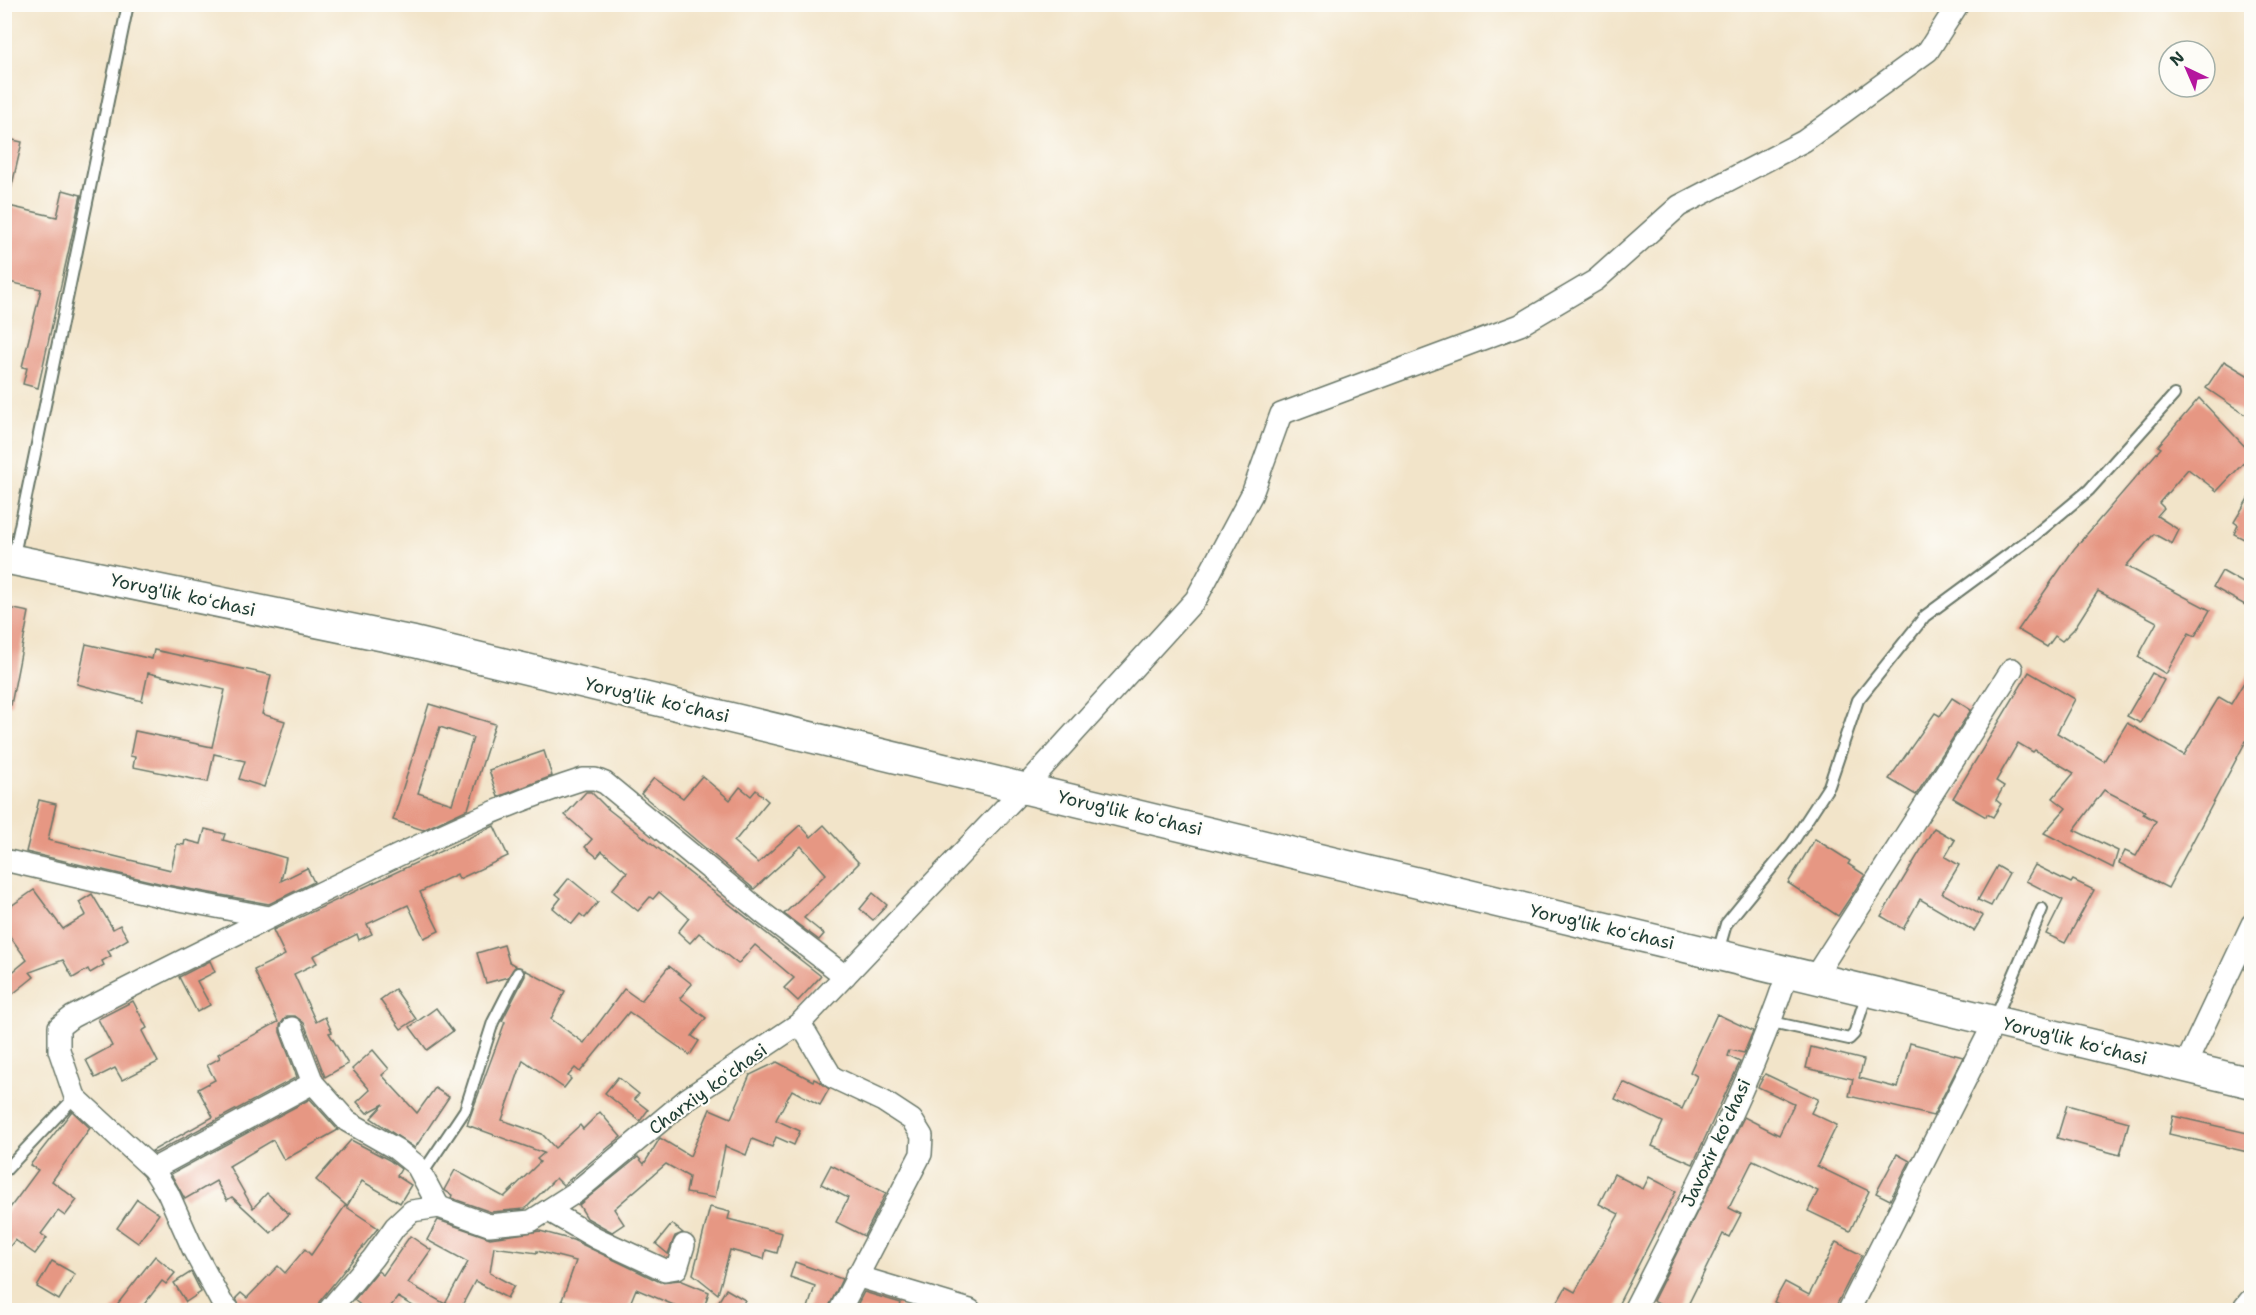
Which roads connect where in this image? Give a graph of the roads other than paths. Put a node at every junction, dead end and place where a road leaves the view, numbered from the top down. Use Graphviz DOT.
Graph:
graph roads {
  1 [pos="128,4"];
  2 [pos="1958,4"];
  3 [pos="2174,395"];
  4 [pos="9,559"];
  5 [pos="2012,669"];
  6 [pos="1024,788"];
  7 [pos="4,860"];
  8 [pos="2042,909"];
  9 [pos="269,917"];
  10 [pos="2252,924"];
  11 [pos="1717,954"];
  12 [pos="519,973"];
  13 [pos="1801,975"];
  14 [pos="845,976"];
  15 [pos="1868,991"];
  16 [pos="1995,1021"];
  17 [pos="1772,1022"];
  18 [pos="800,1023"];
  19 [pos="292,1028"];
  20 [pos="2184,1068"];
  21 [pos="313,1083"];
  22 [pos="2252,1083"];
  23 [pos="75,1096"];
  24 [pos="153,1169"];
  25 [pos="6,1170"];
  26 [pos="422,1174"];
  27 [pos="439,1207"];
  28 [pos="549,1211"];
  29 [pos="684,1245"];
  30 [pos="856,1276"];
  31 [pos="2252,1305"];
  32 [pos="229,1311"];
  33 [pos="329,1311"];
  34 [pos="840,1311"];
  35 [pos="970,1311"];
  36 [pos="1634,1311"];
  37 [pos="1849,1311"];
  38 [pos="2248,1311"];
  1 -- 4 [label="lane"];
  2 -- 6 [label="street, Charxiy koʻchasi"];
  3 -- 11 [label="lane"];
  4 -- 6 [label="main road, Yorug'lik koʻchasi"];
  5 -- 13 [label="street, Javoxir koʻchasi"];
  6 -- 11 [label="main road, Yorug'lik koʻchasi"];
  6 -- 14 [label="street, Charxiy koʻchasi"];
  7 -- 9 [label="street"];
  8 -- 16 [label="lane"];
  9 -- 14 [label="street"];
  9 -- 23 [label="street"];
  10 -- 20 [label="street"];
  11 -- 13 [label="main road, Yorug'lik koʻchasi"];
  12 -- 26 [label="lane"];
  13 -- 15 [label="main road, Yorug'lik koʻchasi"];
  13 -- 17 [label="street, Javoxir koʻchasi"];
  14 -- 18 [label="street, Charxiy koʻchasi"];
  15 -- 16 [label="main road, Yorug'lik koʻchasi"];
  15 -- 17 [label="lane"];
  16 -- 20 [label="main road, Yorug'lik koʻchasi"];
  16 -- 37 [label="street"];
  17 -- 36 [label="street, Javoxir koʻchasi"];
  18 -- 28 [label="street, Charxiy koʻchasi"];
  18 -- 30 [label="street"];
  19 -- 21 [label="street"];
  20 -- 22 [label="main road, Yorug'lik koʻchasi"];
  21 -- 24 [label="street"];
  21 -- 26 [label="street"];
  23 -- 24 [label="street"];
  23 -- 25 [label="lane"];
  24 -- 32 [label="street"];
  26 -- 27 [label="street"];
  27 -- 28 [label="street, Charxiy koʻchasi"];
  27 -- 33 [label="street"];
  28 -- 29 [label="street"];
  30 -- 34 [label="street"];
  30 -- 35 [label="street"];
  31 -- 38 [label="main road"];
}
